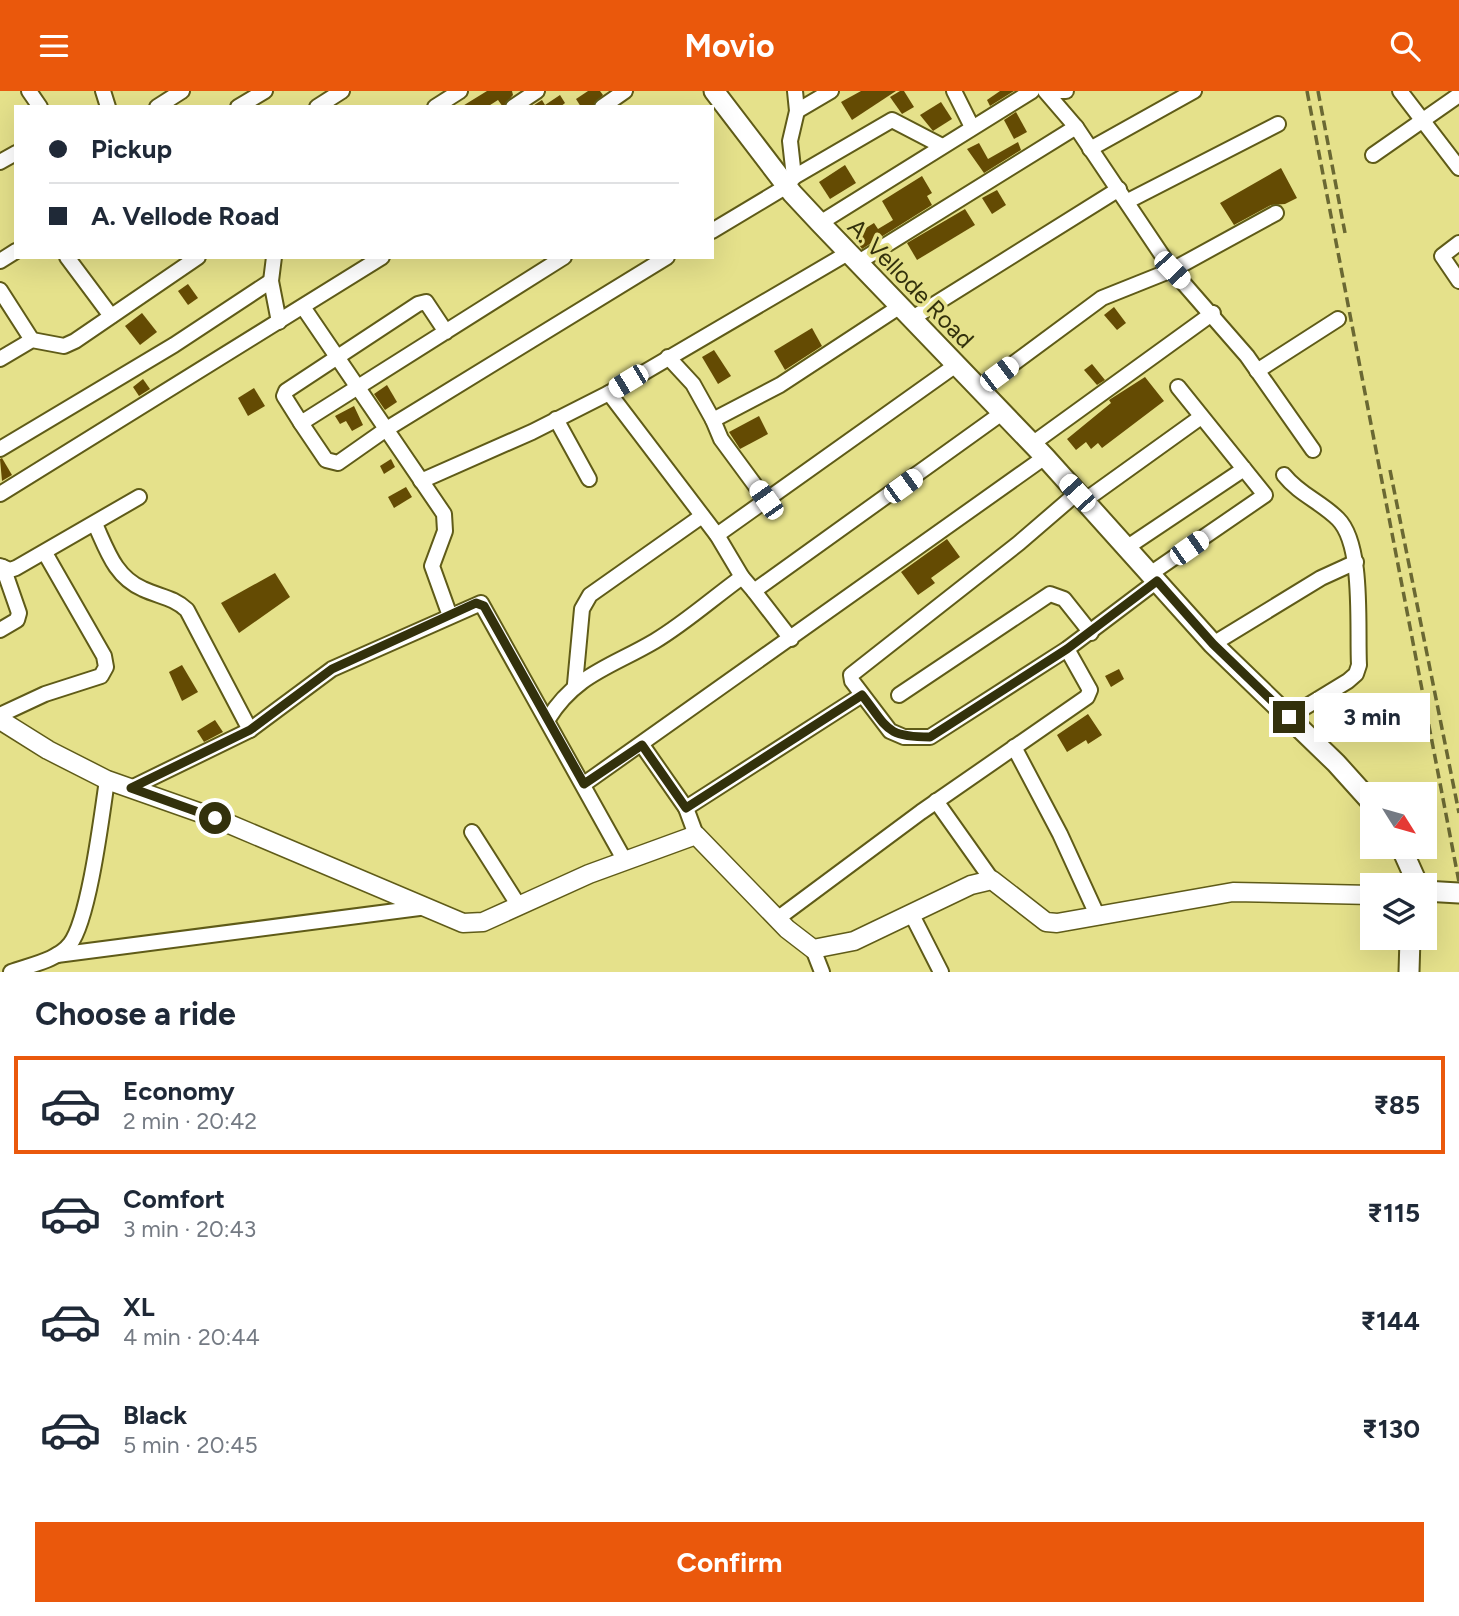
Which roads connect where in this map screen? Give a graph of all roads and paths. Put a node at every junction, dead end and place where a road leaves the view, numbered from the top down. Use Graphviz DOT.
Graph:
graph roads {
  1 [pos="182,91"];
  2 [pos="265,91"];
  3 [pos="342,91"];
  4 [pos="460,91"];
  5 [pos="537,91"];
  6 [pos="625,91"];
  7 [pos="714,91"];
  8 [pos="795,91"];
  9 [pos="831,91"];
  10 [pos="954,91"];
  11 [pos="1031,91"];
  12 [pos="1045,91"];
  13 [pos="1060,91"];
  14 [pos="1066,91"];
  15 [pos="1194,91"];
  16 [pos="1400,91"];
  17 [pos="1456,96"];
  18 [pos="160,105"];
  19 [pos="240,105"];
  20 [pos="320,105"];
  21 [pos="438,105"];
  22 [pos="516,105"];
  23 [pos="605,105"];
  24 [pos="797,111"];
  25 [pos="1423,122"];
  26 [pos="1278,124"];
  27 [pos="972,127"];
  28 [pos="1076,127"];
  29 [pos="942,146"];
  30 [pos="1090,149"];
  31 [pos="1373,155"];
  32 [pos="1459,168"];
  33 [pos="790,182"];
  34 [pos="1119,189"];
  35 [pos="1128,201"];
  36 [pos="1276,213"];
  37 [pos="820,223"];
  38 [pos="714,224"];
  39 [pos="1459,243"];
  40 [pos="853,258"];
  41 [pos="73,259"];
  42 [pos="195,259"];
  43 [pos="274,259"];
  44 [pos="379,259"];
  45 [pos="561,259"];
  46 [pos="664,259"];
  47 [pos="1172,270"];
  48 [pos="271,281"];
  49 [pos="1459,281"];
  50 [pos="0,290"];
  51 [pos="303,307"];
  52 [pos="905,313"];
  53 [pos="1213,313"];
  54 [pos="111,316"];
  55 [pos="1338,319"];
  56 [pos="279,322"];
  57 [pos="446,332"];
  58 [pos="32,340"];
  59 [pos="668,357"];
  60 [pos="337,358"];
  61 [pos="0,359"];
  62 [pos="956,365"];
  63 [pos="1257,371"];
  64 [pos="1178,387"];
  65 [pos="358,389"];
  66 [pos="979,389"];
  67 [pos="609,393"];
  68 [pos="1002,413"];
  69 [pos="1201,417"];
  70 [pos="556,419"];
  71 [pos="713,420"];
  72 [pos="301,423"];
  73 [pos="385,430"];
  74 [pos="0,449"];
  75 [pos="1313,450"];
  76 [pos="1038,451"];
  77 [pos="1244,469"];
  78 [pos="1284,475"];
  79 [pos="589,479"];
  80 [pos="421,481"];
  81 [pos="0,494"];
  82 [pos="139,497"];
  83 [pos="1081,497"];
  84 [pos="766,500"];
  85 [pos="702,516"];
  86 [pos="94,524"];
  87 [pos="717,535"];
  88 [pos="1126,548"];
  89 [pos="45,553"];
  90 [pos="1356,562"];
  91 [pos="1,566"];
  92 [pos="742,577"];
  93 [pos="1153,578"];
  94 [pos="754,591"];
  95 [pos="450,616"];
  96 [pos="0,631"];
  97 [pos="1091,633"];
  98 [pos="791,639"];
  99 [pos="1213,644"];
  100 [pos="1067,649"];
  101 [pos="575,684"];
  102 [pos="862,695"];
  103 [pos="899,695"];
  104 [pos="0,717"];
  105 [pos="1289,717"];
  106 [pos="548,719"];
  107 [pos="250,730"];
  108 [pos="642,745"];
  109 [pos="1014,747"];
  110 [pos="107,780"];
  111 [pos="584,784"];
  112 [pos="131,788"];
  113 [pos="1360,791"];
  114 [pos="936,801"];
  115 [pos="686,808"];
  116 [pos="472,832"];
  117 [pos="696,835"];
  118 [pos="625,861"];
  119 [pos="992,880"];
  120 [pos="1360,895"];
  121 [pos="429,907"];
  122 [pos="519,907"];
  123 [pos="911,913"];
  124 [pos="1098,917"];
  125 [pos="777,919"];
  126 [pos="813,949"];
  127 [pos="1410,950"];
  128 [pos="57,955"];
  129 [pos="12,972"];
  130 [pos="822,972"];
  131 [pos="941,972"];
  132 [pos="1409,972"];
  1 -- 18 [label="street"];
  2 -- 19 [label="street"];
  3 -- 20 [label="street"];
  4 -- 21 [label="street"];
  5 -- 22 [label="street"];
  6 -- 23 [label="street"];
  7 -- 33 [label="main road, A. Vellode Road"];
  8 -- 24 [label="street"];
  9 -- 24 [label="street"];
  10 -- 27 [label="street"];
  11 -- 27 [label="street"];
  12 -- 28 [label="street"];
  13 -- 14 [label="street"];
  15 -- 30 [label="street"];
  16 -- 25 [label="street"];
  17 -- 25 [label="street"];
  24 -- 33 [label="street"];
  25 -- 31 [label="street"];
  25 -- 32 [label="street"];
  26 -- 35 [label="street"];
  27 -- 29 [label="street"];
  28 -- 30 [label="street"];
  28 -- 40 [label="street"];
  29 -- 33 [label="street"];
  29 -- 37 [label="street"];
  30 -- 34 [label="street"];
  33 -- 37 [label="main road, A. Vellode Road"];
  33 -- 38 [label="street"];
  34 -- 35 [label="street"];
  34 -- 52 [label="street"];
  35 -- 47 [label="street"];
  36 -- 47 [label="street"];
  37 -- 40 [label="main road, A. Vellode Road"];
  39 -- 49 [label="street"];
  40 -- 52 [label="main road, A. Vellode Road"];
  40 -- 59 [label="street"];
  41 -- 54 [label="street"];
  42 -- 54 [label="street"];
  43 -- 48 [label="street"];
  44 -- 51 [label="street"];
  45 -- 57 [label="street"];
  46 -- 73 [label="street"];
  47 -- 53 [label="street"];
  47 -- 66 [label="street"];
  48 -- 56 [label="street"];
  48 -- 74 [label="street"];
  50 -- 58 [label="street"];
  51 -- 56 [label="street"];
  51 -- 60 [label="street"];
  52 -- 62 [label="main road, A. Vellode Road"];
  52 -- 71 [label="street"];
  53 -- 63 [label="street"];
  53 -- 76 [label="street"];
  54 -- 58 [label="street"];
  55 -- 63 [label="street"];
  56 -- 81 [label="street"];
  57 -- 60 [label="street"];
  57 -- 65 [label="street"];
  58 -- 61 [label="street"];
  59 -- 67 [label="street"];
  59 -- 71 [label="street"];
  60 -- 65 [label="street"];
  60 -- 72 [label="street"];
  62 -- 66 [label="main road, A. Vellode Road"];
  62 -- 84 [label="street"];
  63 -- 75 [label="street"];
  64 -- 69 [label="street"];
  65 -- 72 [label="street"];
  65 -- 73 [label="street"];
  66 -- 68 [label="main road, A. Vellode Road"];
  67 -- 70 [label="street"];
  67 -- 85 [label="street"];
  68 -- 76 [label="main road, A. Vellode Road"];
  68 -- 94 [label="street"];
  69 -- 77 [label="street"];
  69 -- 83 [label="street"];
  70 -- 79 [label="street"];
  70 -- 80 [label="street"];
  71 -- 84 [label="street"];
  72 -- 73 [label="street"];
  73 -- 80 [label="street"];
  76 -- 83 [label="main road, A. Vellode Road"];
  76 -- 98 [label="street"];
  77 -- 88 [label="street"];
  77 -- 93 [label="street"];
  78 -- 90 [label="street"];
  80 -- 95 [label="street"];
  82 -- 86 [label="street"];
  83 -- 88 [label="main road, A. Vellode Road"];
  83 -- 102 [label="street"];
  84 -- 87 [label="street"];
  85 -- 87 [label="street"];
  85 -- 101 [label="street"];
  86 -- 89 [label="street"];
  86 -- 107 [label="street"];
  87 -- 92 [label="street"];
  88 -- 93 [label="main road, A. Vellode Road"];
  89 -- 91 [label="street"];
  89 -- 104 [label="street"];
  90 -- 99 [label="street"];
  90 -- 105 [label="street"];
  91 -- 96 [label="street"];
  92 -- 94 [label="street"];
  92 -- 101 [label="street"];
  93 -- 97 [label="street"];
  93 -- 99 [label="main road, A. Vellode Road"];
  94 -- 98 [label="street"];
  95 -- 106 [label="street"];
  95 -- 107 [label="street"];
  97 -- 100 [label="street"];
  97 -- 103 [label="street"];
  98 -- 108 [label="street"];
  99 -- 105 [label="main road, A. Vellode Road"];
  100 -- 102 [label="street"];
  100 -- 109 [label="street"];
  101 -- 106 [label="street"];
  102 -- 115 [label="street"];
  104 -- 110 [label="street"];
  105 -- 113 [label="main road, A. Vellode Road"];
  106 -- 111 [label="street"];
  107 -- 112 [label="street"];
  108 -- 111 [label="street"];
  108 -- 115 [label="street"];
  109 -- 114 [label="street"];
  109 -- 124 [label="street"];
  110 -- 112 [label="street"];
  110 -- 128 [label="street"];
  111 -- 118 [label="street"];
  112 -- 121 [label="street"];
  114 -- 119 [label="street"];
  114 -- 125 [label="street"];
  115 -- 117 [label="street"];
  116 -- 122 [label="street"];
  117 -- 118 [label="street"];
  117 -- 125 [label="street"];
  118 -- 122 [label="street"];
  119 -- 123 [label="street"];
  119 -- 124 [label="street"];
  120 -- 124 [label="street"];
  121 -- 122 [label="street"];
  121 -- 128 [label="street"];
  123 -- 126 [label="street"];
  123 -- 131 [label="street"];
  125 -- 126 [label="street"];
  126 -- 130 [label="street"];
  127 -- 132 [label="main road"];
  128 -- 129 [label="street"];
}
